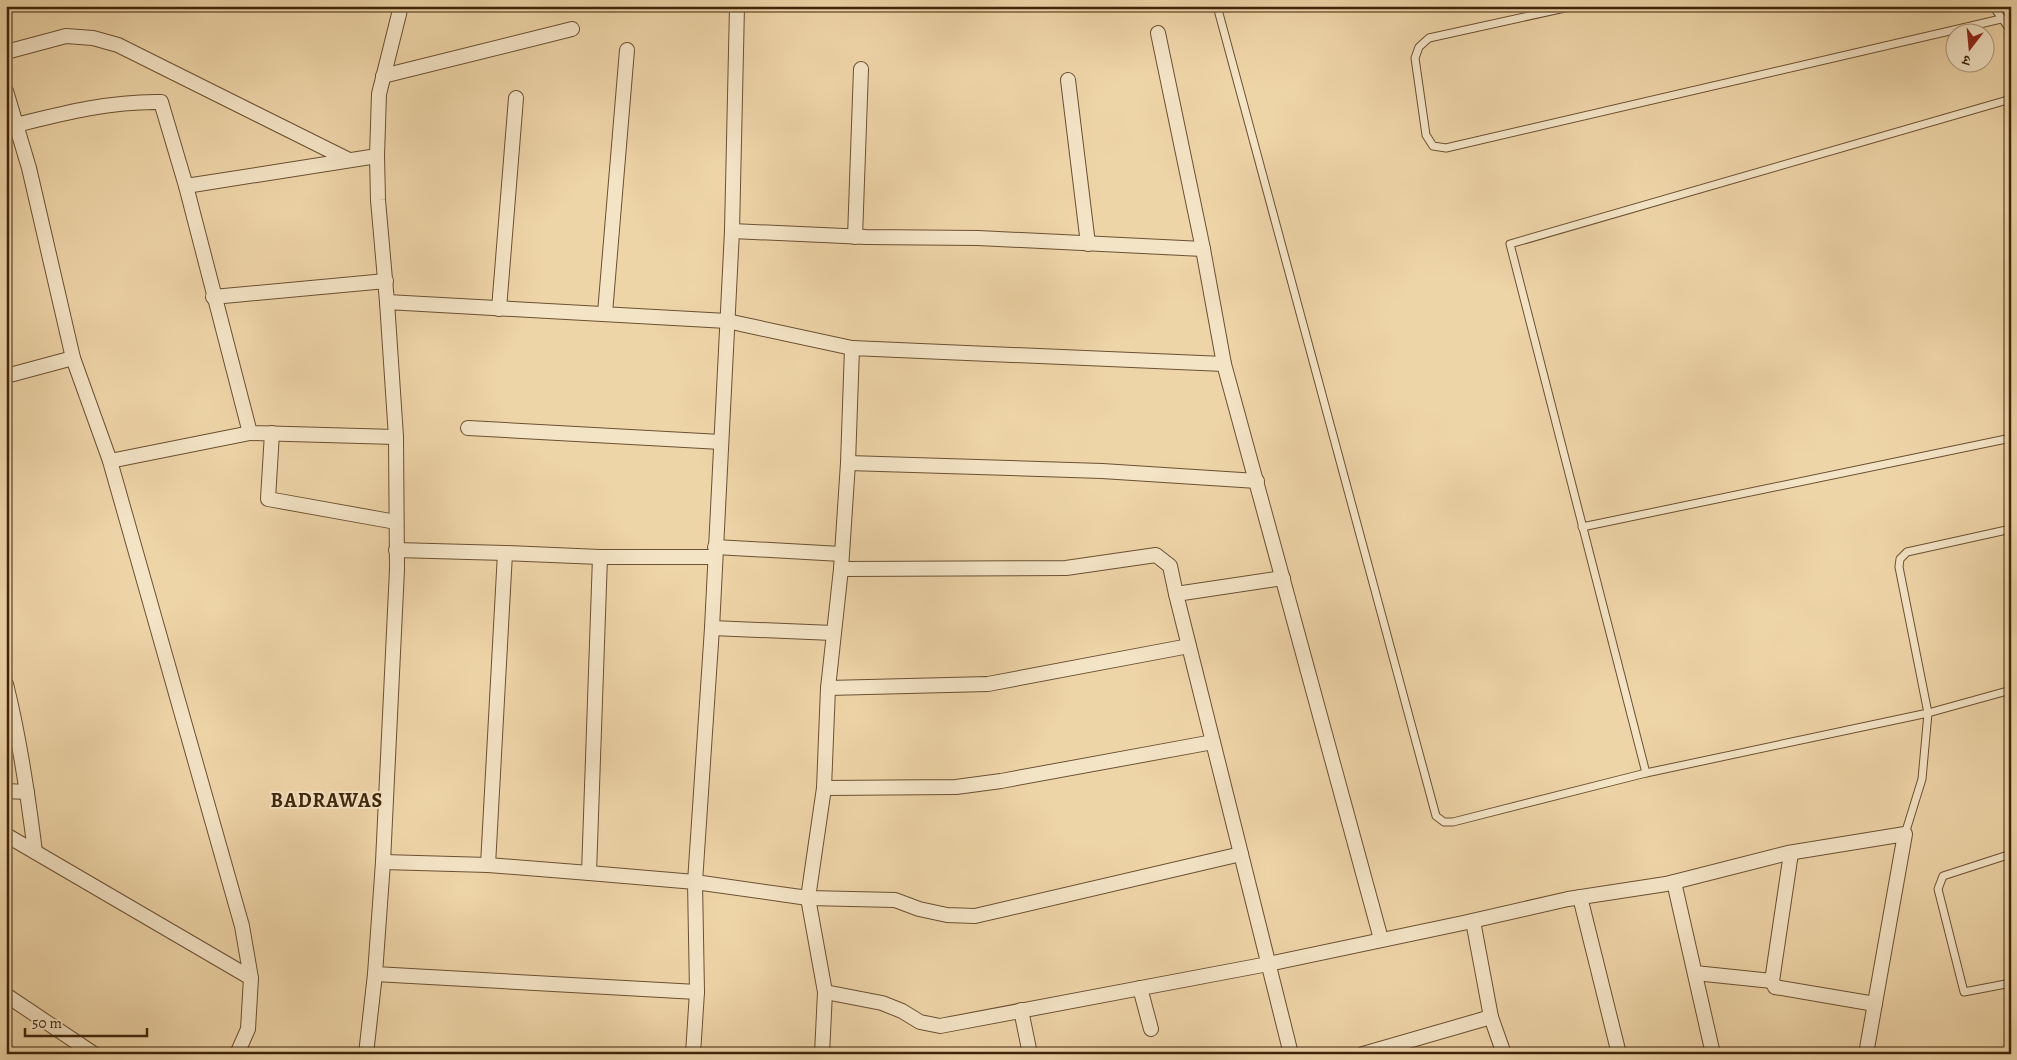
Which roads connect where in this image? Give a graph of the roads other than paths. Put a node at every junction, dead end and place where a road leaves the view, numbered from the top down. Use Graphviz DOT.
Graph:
graph roads {
  1 [pos="401,6"];
  2 [pos="737,6"];
  3 [pos="1217,6"];
  4 [pos="1574,6"];
  5 [pos="1993,6"];
  6 [pos="2001,19"];
  7 [pos="572,29"];
  8 [pos="2011,31"];
  9 [pos="1158,33"];
  10 [pos="627,50"];
  11 [pos="6,52"];
  12 [pos="861,69"];
  13 [pos="383,76"];
  14 [pos="1068,80"];
  15 [pos="6,91"];
  16 [pos="516,98"];
  17 [pos="2011,99"];
  18 [pos="16,125"];
  19 [pos="377,156"];
  20 [pos="349,160"];
  21 [pos="186,186"];
  22 [pos="732,231"];
  23 [pos="855,236"];
  24 [pos="1088,244"];
  25 [pos="1203,249"];
  26 [pos="386,282"];
  27 [pos="214,297"];
  28 [pos="387,302"];
  29 [pos="499,309"];
  30 [pos="605,313"];
  31 [pos="727,321"];
  32 [pos="852,348"];
  33 [pos="73,358"];
  34 [pos="1224,364"];
  35 [pos="6,376"];
  36 [pos="468,428"];
  37 [pos="250,433"];
  38 [pos="272,433"];
  39 [pos="396,437"];
  40 [pos="2011,438"];
  41 [pos="721,442"];
  42 [pos="110,461"];
  43 [pos="848,463"];
  44 [pos="1257,481"];
  45 [pos="396,522"];
  46 [pos="1582,528"];
  47 [pos="2011,528"];
  48 [pos="396,550"];
  49 [pos="714,552"];
  50 [pos="505,553"];
  51 [pos="841,554"];
  52 [pos="600,557"];
  53 [pos="840,569"];
  54 [pos="1283,578"];
  55 [pos="1176,594"];
  56 [pos="712,628"];
  57 [pos="832,633"];
  58 [pos="1189,646"];
  59 [pos="7,688"];
  60 [pos="828,688"];
  61 [pos="2011,690"];
  62 [pos="1928,713"];
  63 [pos="1213,742"];
  64 [pos="1646,773"];
  65 [pos="824,788"];
  66 [pos="6,792"];
  67 [pos="27,792"];
  68 [pos="1905,834"];
  69 [pos="6,835"];
  70 [pos="35,852"];
  71 [pos="1791,853"];
  72 [pos="1241,854"];
  73 [pos="2011,854"];
  74 [pos="383,862"];
  75 [pos="488,866"];
  76 [pos="590,873"];
  77 [pos="695,882"];
  78 [pos="1674,882"];
  79 [pos="1580,897"];
  80 [pos="808,898"];
  81 [pos="1473,921"];
  82 [pos="1381,939"];
  83 [pos="1268,964"];
  84 [pos="1695,973"];
  85 [pos="375,974"];
  86 [pos="251,978"];
  87 [pos="1772,981"];
  88 [pos="2011,983"];
  89 [pos="1140,988"];
  90 [pos="697,992"];
  91 [pos="825,992"];
  92 [pos="6,995"];
  93 [pos="1875,1004"];
  94 [pos="1021,1010"];
  95 [pos="1491,1017"];
  96 [pos="1151,1029"];
  97 [pos="94,1054"];
  98 [pos="237,1054"];
  99 [pos="366,1054"];
  100 [pos="693,1054"];
  101 [pos="822,1054"];
  102 [pos="1030,1054"];
  103 [pos="1290,1054"];
  104 [pos="1363,1054"];
  105 [pos="1504,1054"];
  106 [pos="1619,1054"];
  107 [pos="1713,1054"];
  108 [pos="1866,1054"];
  1 -- 13 [label="street"];
  2 -- 22 [label="street"];
  3 -- 64 [label="lane"];
  4 -- 6 [label="lane"];
  5 -- 6 [label="lane"];
  6 -- 8 [label="lane"];
  7 -- 13 [label="street"];
  9 -- 25 [label="street"];
  10 -- 30 [label="street"];
  11 -- 20 [label="street"];
  12 -- 23 [label="street"];
  13 -- 19 [label="street"];
  14 -- 24 [label="street"];
  15 -- 18 [label="street"];
  16 -- 29 [label="street"];
  17 -- 46 [label="lane"];
  18 -- 21 [label="street"];
  18 -- 33 [label="street"];
  19 -- 20 [label="street"];
  19 -- 26 [label="street"];
  20 -- 21 [label="street"];
  21 -- 27 [label="street"];
  22 -- 23 [label="street"];
  22 -- 31 [label="street"];
  23 -- 24 [label="street"];
  24 -- 25 [label="street"];
  25 -- 34 [label="street"];
  26 -- 27 [label="street"];
  26 -- 28 [label="street"];
  27 -- 37 [label="street"];
  28 -- 29 [label="street"];
  28 -- 39 [label="street"];
  29 -- 30 [label="street"];
  30 -- 31 [label="street"];
  31 -- 32 [label="street"];
  31 -- 41 [label="street"];
  32 -- 34 [label="street"];
  32 -- 43 [label="street"];
  33 -- 35 [label="street"];
  33 -- 42 [label="street"];
  34 -- 44 [label="street"];
  36 -- 41 [label="street"];
  37 -- 38 [label="street"];
  37 -- 42 [label="street"];
  38 -- 39 [label="street"];
  38 -- 45 [label="street"];
  39 -- 45 [label="street"];
  40 -- 46 [label="lane"];
  41 -- 49 [label="street"];
  42 -- 86 [label="street"];
  43 -- 44 [label="street"];
  43 -- 51 [label="street"];
  44 -- 54 [label="street"];
  45 -- 48 [label="street"];
  46 -- 64 [label="lane"];
  47 -- 62 [label="lane"];
  48 -- 50 [label="street"];
  48 -- 74 [label="street"];
  49 -- 51 [label="street"];
  49 -- 52 [label="street"];
  49 -- 56 [label="street"];
  50 -- 52 [label="street"];
  50 -- 75 [label="street"];
  51 -- 53 [label="street"];
  52 -- 76 [label="street"];
  53 -- 55 [label="street"];
  53 -- 57 [label="street"];
  54 -- 55 [label="street"];
  54 -- 82 [label="street"];
  55 -- 58 [label="street"];
  56 -- 57 [label="street"];
  56 -- 77 [label="street"];
  57 -- 60 [label="street"];
  58 -- 60 [label="street"];
  58 -- 63 [label="street"];
  59 -- 67 [label="street"];
  60 -- 65 [label="street"];
  61 -- 62 [label="lane"];
  62 -- 64 [label="lane"];
  62 -- 68 [label="lane"];
  63 -- 65 [label="street"];
  63 -- 72 [label="street"];
  65 -- 80 [label="street"];
  66 -- 67 [label="street"];
  67 -- 70 [label="street"];
  68 -- 71 [label="street"];
  68 -- 93 [label="street"];
  69 -- 70 [label="street"];
  70 -- 86 [label="street"];
  71 -- 78 [label="street"];
  71 -- 87 [label="street"];
  72 -- 80 [label="street"];
  72 -- 83 [label="street"];
  73 -- 88 [label="lane"];
  74 -- 75 [label="street"];
  74 -- 85 [label="street"];
  75 -- 76 [label="street"];
  76 -- 77 [label="street"];
  77 -- 80 [label="street"];
  77 -- 90 [label="street"];
  78 -- 79 [label="street"];
  78 -- 84 [label="street"];
  79 -- 81 [label="street"];
  79 -- 106 [label="street"];
  80 -- 91 [label="street"];
  81 -- 82 [label="street"];
  81 -- 95 [label="street"];
  82 -- 83 [label="street"];
  83 -- 89 [label="street"];
  83 -- 103 [label="street"];
  84 -- 87 [label="street"];
  84 -- 107 [label="street"];
  85 -- 90 [label="street"];
  85 -- 99 [label="street"];
  86 -- 98 [label="street"];
  87 -- 93 [label="street"];
  89 -- 94 [label="street"];
  89 -- 96 [label="street"];
  90 -- 100 [label="street"];
  91 -- 94 [label="street"];
  91 -- 101 [label="street"];
  92 -- 97 [label="street"];
  93 -- 108 [label="street"];
  94 -- 102 [label="street"];
  95 -- 104 [label="street"];
  95 -- 105 [label="street"];
}
